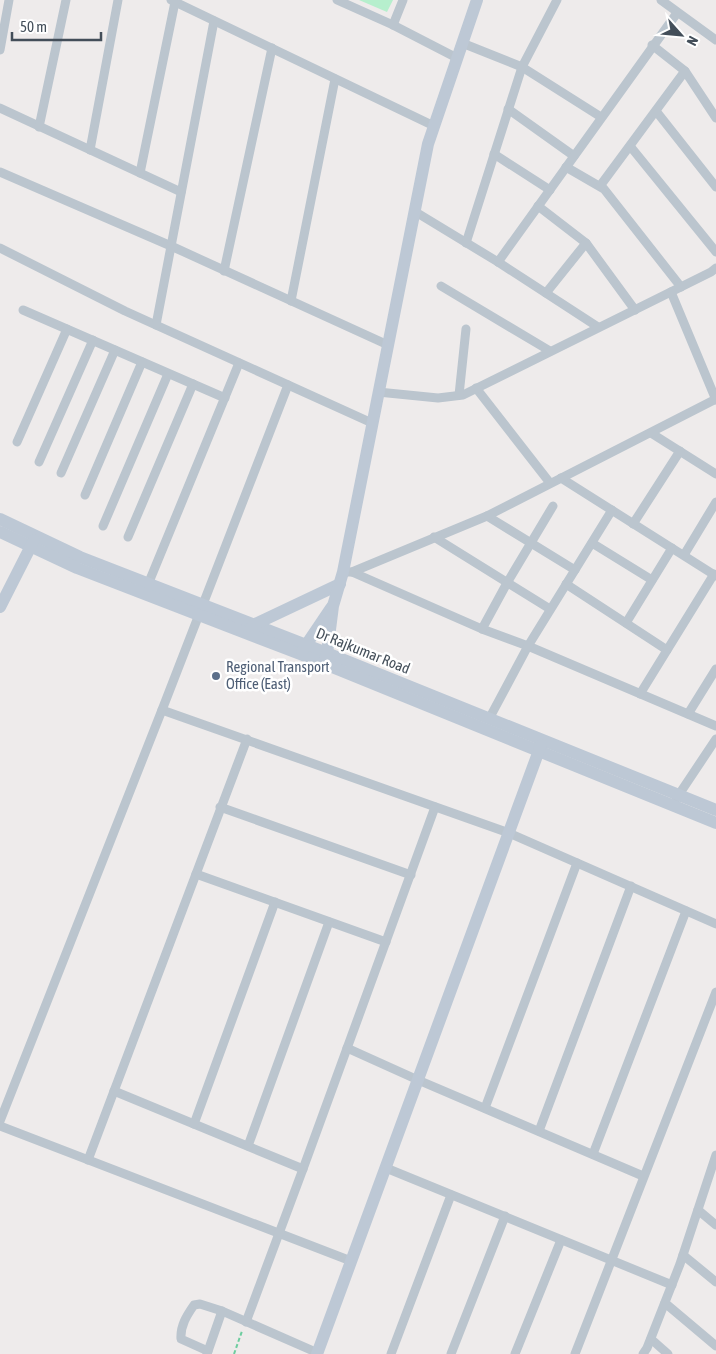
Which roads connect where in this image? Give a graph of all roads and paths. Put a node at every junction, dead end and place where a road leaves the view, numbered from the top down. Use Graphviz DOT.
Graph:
graph roads {
  1 [pos="9,0"];
  2 [pos="66,0"];
  3 [pos="118,0"];
  4 [pos="336,0"];
  5 [pos="403,0"];
  6 [pos="477,0"];
  7 [pos="557,0"];
  8 [pos="661,0"];
  9 [pos="173,1"];
  10 [pos="677,13"];
  11 [pos="214,20"];
  12 [pos="393,25"];
  13 [pos="716,40"];
  14 [pos="462,43"];
  15 [pos="652,45"];
  16 [pos="272,48"];
  17 [pos="0,50"];
  18 [pos="457,58"];
  19 [pos="522,68"];
  20 [pos="685,71"];
  21 [pos="335,79"];
  22 [pos="0,108"];
  23 [pos="508,108"];
  24 [pos="656,110"];
  25 [pos="601,118"];
  26 [pos="716,118"];
  27 [pos="40,126"];
  28 [pos="434,126"];
  29 [pos="630,146"];
  30 [pos="90,150"];
  31 [pos="494,154"];
  32 [pos="574,156"];
  33 [pos="566,167"];
  34 [pos="0,172"];
  35 [pos="140,173"];
  36 [pos="600,186"];
  37 [pos="716,187"];
  38 [pos="550,190"];
  39 [pos="181,192"];
  40 [pos="538,206"];
  41 [pos="414,211"];
  42 [pos="466,243"];
  43 [pos="586,243"];
  44 [pos="171,246"];
  45 [pos="0,248"];
  46 [pos="716,252"];
  47 [pos="498,262"];
  48 [pos="224,271"];
  49 [pos="714,271"];
  50 [pos="441,286"];
  51 [pos="682,287"];
  52 [pos="671,292"];
  53 [pos="546,293"];
  54 [pos="291,301"];
  55 [pos="23,310"];
  56 [pos="635,310"];
  57 [pos="156,325"];
  58 [pos="598,327"];
  59 [pos="67,329"];
  60 [pos="466,329"];
  61 [pos="93,340"];
  62 [pos="388,345"];
  63 [pos="115,350"];
  64 [pos="550,351"];
  65 [pos="142,362"];
  66 [pos="239,362"];
  67 [pos="168,374"];
  68 [pos="193,384"];
  69 [pos="288,385"];
  70 [pos="476,388"];
  71 [pos="378,392"];
  72 [pos="459,395"];
  73 [pos="225,398"];
  74 [pos="716,400"];
  75 [pos="372,423"];
  76 [pos="651,432"];
  77 [pos="16,442"];
  78 [pos="680,451"];
  79 [pos="39,462"];
  80 [pos="61,473"];
  81 [pos="716,474"];
  82 [pos="561,478"];
  83 [pos="550,483"];
  84 [pos="85,495"];
  85 [pos="716,502"];
  86 [pos="554,506"];
  87 [pos="612,510"];
  88 [pos="487,516"];
  89 [pos="0,519"];
  90 [pos="633,524"];
  91 [pos="102,526"];
  92 [pos="0,532"];
  93 [pos="434,537"];
  94 [pos="128,538"];
  95 [pos="34,541"];
  96 [pos="592,543"];
  97 [pos="530,544"];
  98 [pos="672,548"];
  99 [pos="684,555"];
  100 [pos="575,570"];
  101 [pos="715,575"];
  102 [pos="345,576"];
  103 [pos="652,580"];
  104 [pos="149,582"];
  105 [pos="507,584"];
  106 [pos="566,584"];
  107 [pos="333,606"];
  108 [pos="0,607"];
  109 [pos="550,609"];
  110 [pos="200,610"];
  111 [pos="626,623"];
  112 [pos="250,629"];
  113 [pos="482,629"];
  114 [pos="528,646"];
  115 [pos="302,650"];
  116 [pos="667,650"];
  117 [pos="325,658"];
  118 [pos="716,669"];
  119 [pos="640,694"];
  120 [pos="162,710"];
  121 [pos="688,714"];
  122 [pos="489,719"];
  123 [pos="716,726"];
  124 [pos="246,739"];
  125 [pos="716,739"];
  126 [pos="541,746"];
  127 [pos="675,800"];
  128 [pos="435,807"];
  129 [pos="220,808"];
  130 [pos="716,810"];
  131 [pos="716,823"];
  132 [pos="509,833"];
  133 [pos="577,863"];
  134 [pos="196,874"];
  135 [pos="410,875"];
  136 [pos="630,886"];
  137 [pos="275,902"];
  138 [pos="686,910"];
  139 [pos="329,922"];
  140 [pos="716,924"];
  141 [pos="386,942"];
  142 [pos="716,992"];
  143 [pos="347,1048"];
  144 [pos="418,1080"];
  145 [pos="114,1091"];
  146 [pos="485,1108"];
  147 [pos="0,1120"];
  148 [pos="194,1124"];
  149 [pos="0,1126"];
  150 [pos="539,1131"];
  151 [pos="248,1146"];
  152 [pos="593,1154"];
  153 [pos="716,1154"];
  154 [pos="88,1160"];
  155 [pos="386,1168"];
  156 [pos="714,1168"];
  157 [pos="303,1170"];
  158 [pos="644,1176"];
  159 [pos="451,1195"];
  160 [pos="698,1210"];
  161 [pos="504,1216"];
  162 [pos="716,1225"];
  163 [pos="280,1233"];
  164 [pos="561,1240"];
  165 [pos="683,1255"];
  166 [pos="610,1260"];
  167 [pos="351,1261"];
  168 [pos="716,1282"];
  169 [pos="672,1285"];
  170 [pos="665,1303"];
  171 [pos="222,1311"];
  172 [pos="246,1322"];
  173 [pos="650,1339"];
  174 [pos="716,1346"];
  175 [pos="208,1353"];
  176 [pos="317,1353"];
  177 [pos="234,1354"];
  178 [pos="390,1354"];
  179 [pos="451,1354"];
  180 [pos="515,1354"];
  181 [pos="575,1354"];
  182 [pos="643,1354"];
  183 [pos="668,1354"];
  1 -- 17 [label="street"];
  2 -- 27 [label="street"];
  3 -- 30 [label="street"];
  4 -- 12 [label="street"];
  5 -- 12 [label="street"];
  6 -- 14 [label="street"];
  7 -- 19 [label="street"];
  8 -- 10 [label="street"];
  9 -- 11 [label="street"];
  9 -- 35 [label="street"];
  10 -- 13 [label="street"];
  10 -- 15 [label="street"];
  11 -- 16 [label="street"];
  11 -- 39 [label="street"];
  12 -- 18 [label="street"];
  14 -- 18 [label="street"];
  14 -- 19 [label="street"];
  15 -- 20 [label="street"];
  15 -- 25 [label="street"];
  16 -- 21 [label="street"];
  16 -- 48 [label="street"];
  18 -- 28 [label="street"];
  19 -- 23 [label="street"];
  19 -- 25 [label="street"];
  20 -- 24 [label="street"];
  20 -- 26 [label="street"];
  21 -- 28 [label="street"];
  21 -- 54 [label="street"];
  22 -- 27 [label="street"];
  23 -- 31 [label="street"];
  23 -- 32 [label="street"];
  24 -- 29 [label="street"];
  24 -- 37 [label="street"];
  25 -- 32 [label="street"];
  27 -- 30 [label="street"];
  28 -- 41 [label="street"];
  29 -- 36 [label="street"];
  29 -- 46 [label="street"];
  30 -- 35 [label="street"];
  31 -- 38 [label="street"];
  31 -- 42 [label="street"];
  32 -- 33 [label="street"];
  33 -- 36 [label="street"];
  33 -- 38 [label="street"];
  34 -- 44 [label="street"];
  35 -- 39 [label="street"];
  36 -- 51 [label="street"];
  38 -- 40 [label="street"];
  39 -- 44 [label="street"];
  40 -- 43 [label="street"];
  40 -- 47 [label="street"];
  41 -- 42 [label="street"];
  41 -- 62 [label="street"];
  42 -- 47 [label="street"];
  43 -- 53 [label="street"];
  43 -- 56 [label="street"];
  44 -- 48 [label="street"];
  44 -- 57 [label="street"];
  45 -- 57 [label="street"];
  47 -- 53 [label="street"];
  48 -- 54 [label="street"];
  49 -- 51 [label="street"];
  50 -- 64 [label="street"];
  51 -- 52 [label="street"];
  52 -- 56 [label="street"];
  52 -- 74 [label="street"];
  53 -- 58 [label="street"];
  54 -- 62 [label="street"];
  55 -- 59 [label="street"];
  56 -- 58 [label="street"];
  57 -- 66 [label="street"];
  58 -- 64 [label="street"];
  59 -- 61 [label="street"];
  59 -- 77 [label="street"];
  60 -- 72 [label="street"];
  61 -- 63 [label="street"];
  61 -- 79 [label="street"];
  62 -- 71 [label="street"];
  63 -- 65 [label="street"];
  63 -- 80 [label="street"];
  64 -- 70 [label="street"];
  65 -- 67 [label="street"];
  65 -- 84 [label="street"];
  66 -- 69 [label="street"];
  66 -- 73 [label="street"];
  67 -- 68 [label="street"];
  67 -- 91 [label="street"];
  68 -- 73 [label="street"];
  68 -- 94 [label="street"];
  69 -- 75 [label="street"];
  69 -- 110 [label="street"];
  70 -- 72 [label="street"];
  70 -- 83 [label="street"];
  71 -- 72 [label="street"];
  71 -- 75 [label="street"];
  73 -- 104 [label="street"];
  74 -- 76 [label="street"];
  75 -- 102 [label="street"];
  76 -- 78 [label="street"];
  76 -- 82 [label="street"];
  78 -- 81 [label="street"];
  78 -- 90 [label="street"];
  82 -- 83 [label="street"];
  82 -- 87 [label="street"];
  83 -- 88 [label="street"];
  85 -- 99 [label="street"];
  86 -- 97 [label="street"];
  87 -- 90 [label="street"];
  87 -- 96 [label="street"];
  88 -- 93 [label="street"];
  88 -- 97 [label="street"];
  89 -- 95 [label="street, Dr Rajkumar Road"];
  90 -- 98 [label="street"];
  92 -- 95 [label="street, Dr Rajkumar Road"];
  93 -- 102 [label="street"];
  93 -- 105 [label="street"];
  95 -- 104 [label="street, Dr Rajkumar Road"];
  95 -- 108 [label="street"];
  95 -- 110 [label="street, Dr Rajkumar Road"];
  96 -- 100 [label="street"];
  96 -- 103 [label="street"];
  97 -- 100 [label="street"];
  97 -- 105 [label="street"];
  98 -- 99 [label="street"];
  98 -- 103 [label="street"];
  99 -- 101 [label="street"];
  100 -- 106 [label="street"];
  101 -- 116 [label="street"];
  102 -- 107 [label="street"];
  102 -- 112 [label="street"];
  102 -- 113 [label="street"];
  103 -- 111 [label="street"];
  104 -- 110 [label="street, Dr Rajkumar Road"];
  105 -- 109 [label="street"];
  105 -- 113 [label="street"];
  106 -- 109 [label="street"];
  106 -- 111 [label="street"];
  107 -- 115 [label="street"];
  107 -- 117 [label="street"];
  109 -- 114 [label="street"];
  110 -- 112 [label="street, Dr Rajkumar Road"];
  110 -- 120 [label="street"];
  111 -- 116 [label="street"];
  112 -- 115 [label="street, Dr Rajkumar Road"];
  113 -- 114 [label="street"];
  114 -- 119 [label="street"];
  114 -- 122 [label="street"];
  115 -- 117 [label="street, Dr Rajkumar Road"];
  116 -- 119 [label="street"];
  117 -- 122 [label="street, Dr Rajkumar Road"];
  117 -- 126 [label="street, Dr Rajkumar Road"];
  118 -- 121 [label="street"];
  119 -- 121 [label="street"];
  120 -- 124 [label="street"];
  120 -- 147 [label="street"];
  121 -- 123 [label="street"];
  122 -- 126 [label="street, Dr Rajkumar Road"];
  124 -- 128 [label="street"];
  124 -- 129 [label="street"];
  125 -- 127 [label="street"];
  126 -- 127 [label="street, Dr Rajkumar Road"];
  126 -- 132 [label="street"];
  127 -- 130 [label="street, Dr Rajkumar Road"];
  127 -- 131 [label="street, Dr Rajkumar Road"];
  128 -- 132 [label="street"];
  128 -- 135 [label="street"];
  129 -- 134 [label="street"];
  129 -- 135 [label="street"];
  132 -- 133 [label="street"];
  132 -- 144 [label="street"];
  133 -- 136 [label="street"];
  133 -- 146 [label="street"];
  134 -- 137 [label="street"];
  134 -- 145 [label="street"];
  135 -- 141 [label="street"];
  136 -- 138 [label="street"];
  136 -- 150 [label="street"];
  137 -- 139 [label="street"];
  137 -- 148 [label="street"];
  138 -- 140 [label="street"];
  138 -- 152 [label="street"];
  139 -- 141 [label="street"];
  139 -- 151 [label="street"];
  141 -- 143 [label="street"];
  142 -- 158 [label="street"];
  143 -- 144 [label="street"];
  143 -- 157 [label="street"];
  144 -- 146 [label="street"];
  144 -- 155 [label="street"];
  145 -- 148 [label="street"];
  145 -- 154 [label="street"];
  146 -- 150 [label="street"];
  148 -- 151 [label="street"];
  149 -- 154 [label="street"];
  150 -- 152 [label="street"];
  151 -- 157 [label="street"];
  152 -- 158 [label="street"];
  153 -- 156 [label="street"];
  154 -- 163 [label="street"];
  155 -- 159 [label="street"];
  155 -- 167 [label="street"];
  156 -- 160 [label="street"];
  157 -- 163 [label="street"];
  158 -- 166 [label="street"];
  159 -- 161 [label="street"];
  159 -- 178 [label="street"];
  160 -- 162 [label="street"];
  160 -- 165 [label="street"];
  161 -- 164 [label="street"];
  161 -- 179 [label="street"];
  163 -- 167 [label="street"];
  163 -- 172 [label="street"];
  164 -- 166 [label="street"];
  164 -- 180 [label="street"];
  165 -- 168 [label="street"];
  165 -- 169 [label="street"];
  166 -- 169 [label="street"];
  166 -- 181 [label="street"];
  167 -- 176 [label="street"];
  169 -- 170 [label="street"];
  170 -- 173 [label="street"];
  170 -- 174 [label="street"];
  171 -- 172 [label="street"];
  171 -- 175 [label="street"];
  171 -- 175 [label="street"];
  172 -- 176 [label="street"];
  172 -- 177 [label="path"];
  173 -- 182 [label="street"];
  173 -- 183 [label="street"];
}
